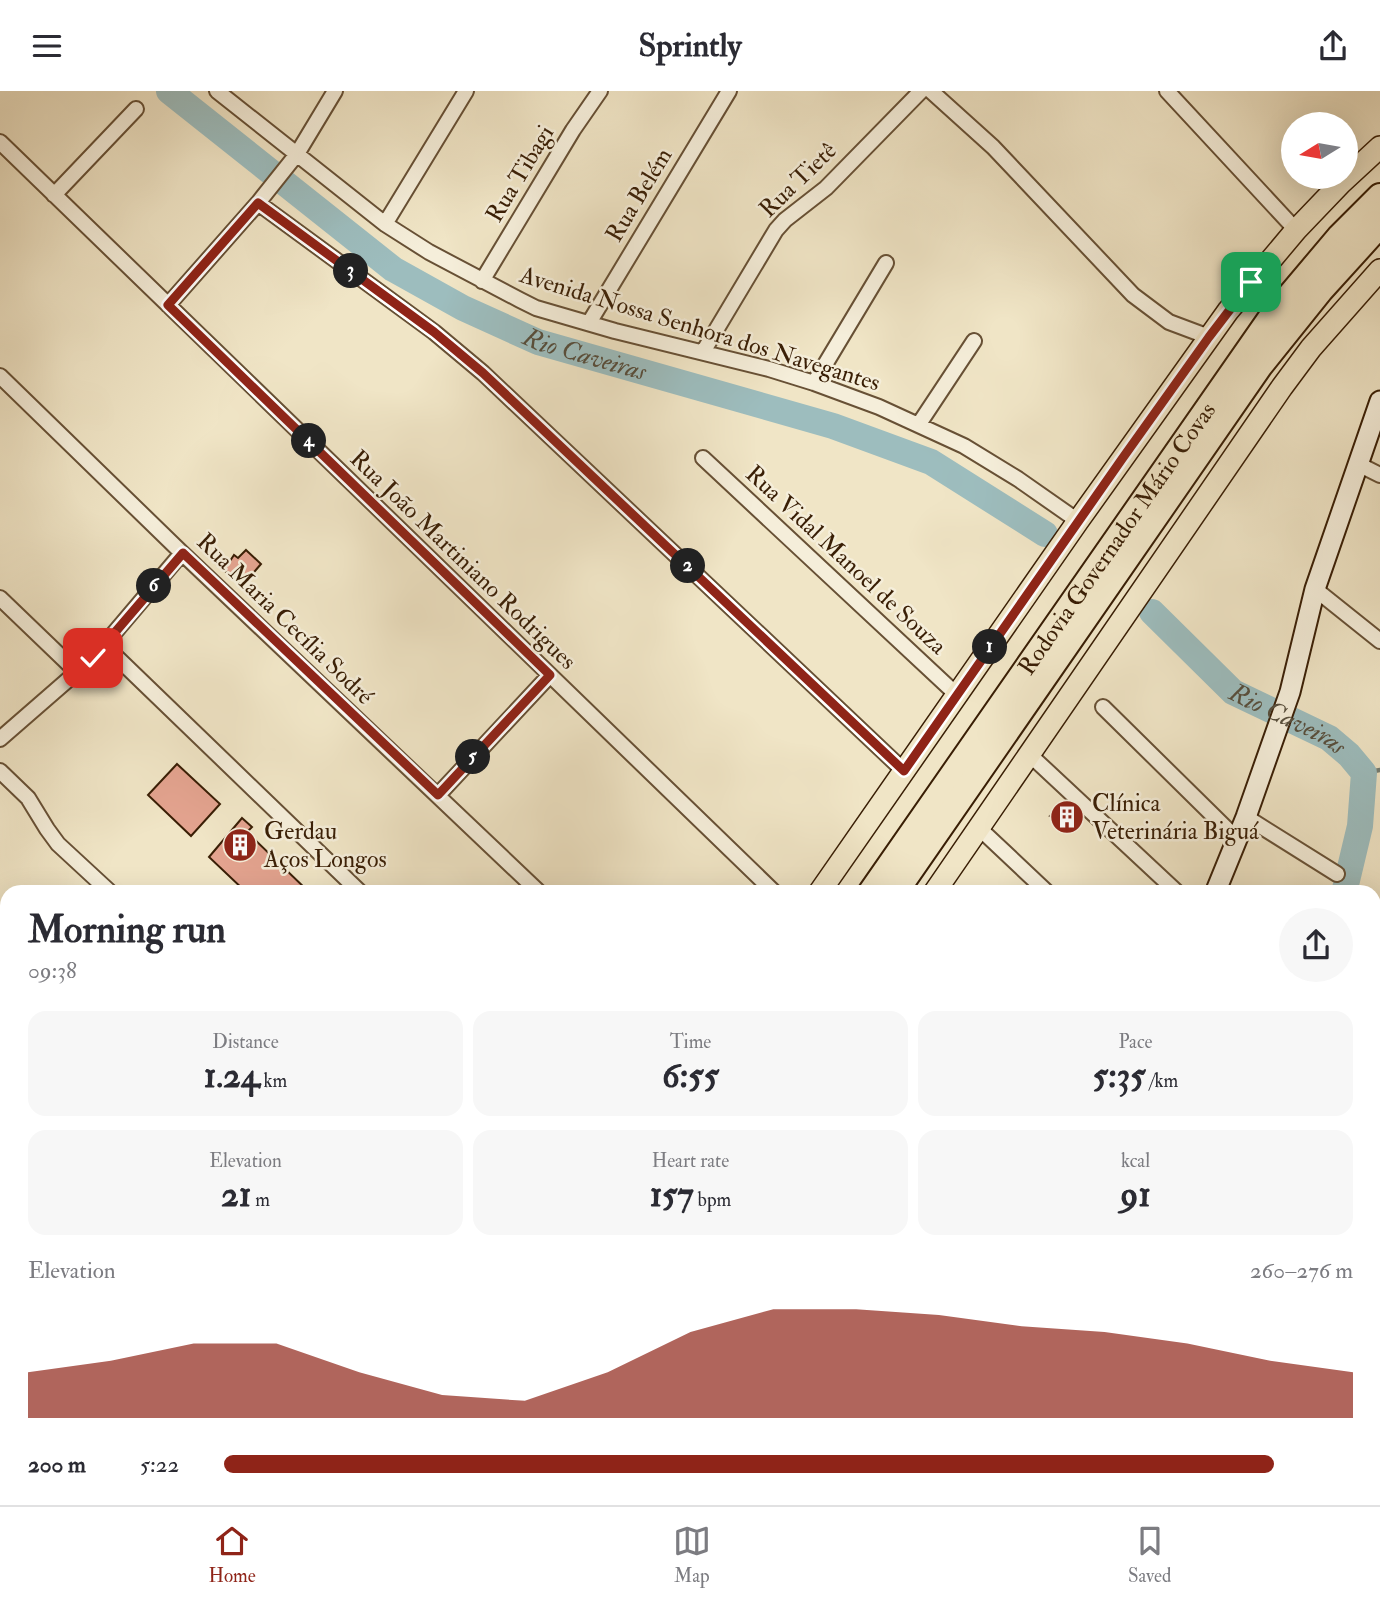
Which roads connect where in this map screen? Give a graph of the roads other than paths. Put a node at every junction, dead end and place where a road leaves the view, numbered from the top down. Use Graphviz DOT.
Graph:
graph roads {
  1 [pos="217,91"];
  2 [pos="335,91"];
  3 [pos="466,91"];
  4 [pos="600,91"];
  5 [pos="729,91"];
  6 [pos="921,91"];
  7 [pos="931,91"];
  8 [pos="1167,91"];
  9 [pos="136,109"];
  10 [pos="0,142"];
  11 [pos="1380,147"];
  12 [pos="297,154"];
  13 [pos="54,195"];
  14 [pos="1380,196"];
  15 [pos="261,200"];
  16 [pos="386,224"];
  17 [pos="1380,225"];
  18 [pos="1296,230"];
  19 [pos="886,263"];
  20 [pos="1380,270"];
  21 [pos="482,281"];
  22 [pos="168,305"];
  23 [pos="589,323"];
  24 [pos="1209,337"];
  25 [pos="974,341"];
  26 [pos="703,352"];
  27 [pos="0,376"];
  28 [pos="814,383"];
  29 [pos="1380,401"];
  30 [pos="919,424"];
  31 [pos="704,458"];
  32 [pos="1358,464"];
  33 [pos="1380,475"];
  34 [pos="1078,521"];
  35 [pos="183,553"];
  36 [pos="1315,589"];
  37 [pos="0,598"];
  38 [pos="1380,641"];
  39 [pos="104,646"];
  40 [pos="77,672"];
  41 [pos="550,675"];
  42 [pos="957,695"];
  43 [pos="1103,707"];
  44 [pos="0,739"];
  45 [pos="1029,754"];
  46 [pos="0,771"];
  47 [pos="904,771"];
  48 [pos="438,795"];
  49 [pos="1246,817"];
  50 [pos="979,828"];
  51 [pos="1237,839"];
  52 [pos="1337,874"];
  53 [pos="102,885"];
  54 [pos="353,885"];
  55 [pos="532,885"];
  56 [pos="767,885"];
  57 [pos="825,885"];
  58 [pos="876,885"];
  59 [pos="901,885"];
  60 [pos="940,885"];
  61 [pos="1040,885"];
  62 [pos="1169,885"];
  63 [pos="1217,885"];
  1 -- 12 [label="street, Avenida Nossa Senhora dos Navegantes"];
  2 -- 12 [label="street"];
  3 -- 16 [label="street"];
  4 -- 21 [label="street, Rua Tibagi"];
  5 -- 23 [label="street, Rua Belém"];
  6 -- 26 [label="street, Rua Tietê"];
  7 -- 24 [label="street"];
  8 -- 18 [label="street"];
  9 -- 13 [label="street"];
  10 -- 13 [label="street, Rua João Martiniano Rodrigues"];
  11 -- 18 [label="main road"];
  12 -- 15 [label="street"];
  12 -- 16 [label="street, Avenida Nossa Senhora dos Navegantes"];
  13 -- 22 [label="street, Rua João Martiniano Rodrigues"];
  14 -- 58 [label="highway, Rodovia Governador Mário Covas"];
  15 -- 22 [label="street"];
  15 -- 47 [label="street"];
  16 -- 21 [label="street, Avenida Nossa Senhora dos Navegantes"];
  17 -- 59 [label="highway, Rodovia Governador Mário Covas"];
  18 -- 24 [label="main road"];
  19 -- 28 [label="street"];
  20 -- 45 [label="main road"];
  21 -- 23 [label="street, Avenida Nossa Senhora dos Navegantes"];
  22 -- 41 [label="street, Rua João Martiniano Rodrigues"];
  23 -- 26 [label="street, Avenida Nossa Senhora dos Navegantes"];
  24 -- 34 [label="main road"];
  25 -- 30 [label="street"];
  26 -- 28 [label="street, Avenida Nossa Senhora dos Navegantes"];
  27 -- 35 [label="street, Rua Maria Cecília Sodré"];
  28 -- 30 [label="street, Avenida Nossa Senhora dos Navegantes"];
  29 -- 32 [label="main road"];
  30 -- 34 [label="street, Avenida Nossa Senhora dos Navegantes"];
  31 -- 42 [label="street, Rua Vidal Manoel de Souza"];
  32 -- 33 [label="street"];
  32 -- 36 [label="main road"];
  34 -- 42 [label="main road"];
  35 -- 39 [label="street"];
  35 -- 48 [label="street, Rua Maria Cecília Sodré"];
  36 -- 38 [label="street"];
  36 -- 49 [label="main road"];
  37 -- 40 [label="street"];
  39 -- 40 [label="street"];
  39 -- 54 [label="street"];
  40 -- 44 [label="street"];
  41 -- 48 [label="street"];
  41 -- 56 [label="street, Rua João Martiniano Rodrigues"];
  42 -- 47 [label="main road"];
  43 -- 51 [label="street"];
  45 -- 50 [label="main road"];
  45 -- 62 [label="street"];
  46 -- 53 [label="street"];
  47 -- 57 [label="main road"];
  48 -- 55 [label="street, Rua Maria Cecília Sodré"];
  49 -- 51 [label="main road"];
  49 -- 52 [label="street"];
  50 -- 60 [label="main road"];
  50 -- 61 [label="street"];
  51 -- 63 [label="main road"];
}
